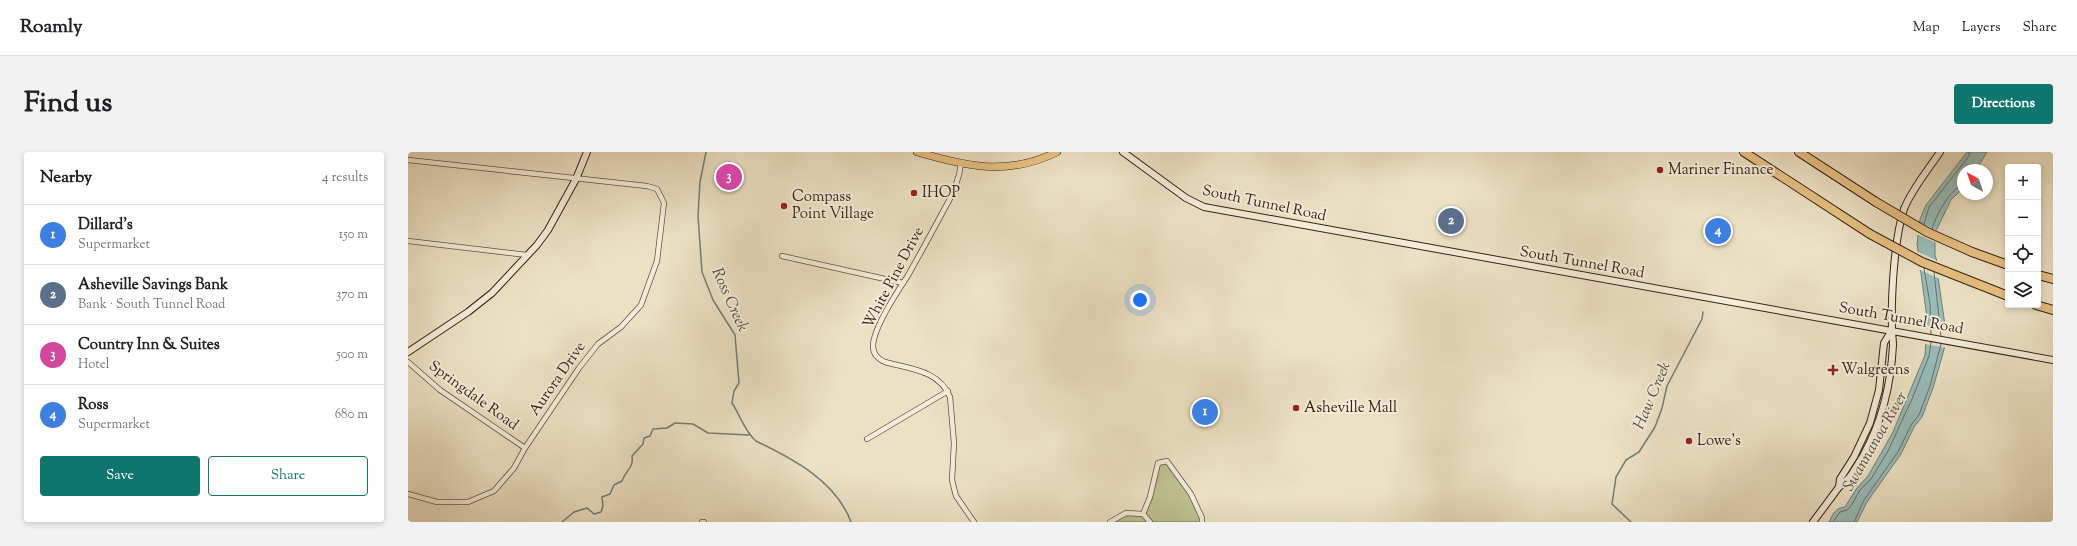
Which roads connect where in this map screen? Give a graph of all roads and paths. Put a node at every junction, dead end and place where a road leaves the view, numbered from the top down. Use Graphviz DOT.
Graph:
graph roads {
  1 [pos="587,152"];
  2 [pos="917,152"];
  3 [pos="1057,152"];
  4 [pos="1123,152"];
  5 [pos="1744,152"];
  6 [pos="1799,152"];
  7 [pos="1940,152"];
  8 [pos="408,160"];
  9 [pos="961,163"];
  10 [pos="576,179"];
  11 [pos="408,241"];
  12 [pos="527,254"];
  13 [pos="782,256"];
  14 [pos="2005,264"];
  15 [pos="2041,276"];
  16 [pos="2053,279"];
  17 [pos="903,283"];
  18 [pos="2005,295"];
  19 [pos="2041,306"];
  20 [pos="2053,310"];
  21 [pos="1892,330"];
  22 [pos="408,352"];
  23 [pos="2053,360"];
  24 [pos="408,362"];
  25 [pos="948,391"];
  26 [pos="867,439"];
  27 [pos="525,448"];
  28 [pos="408,494"];
  29 [pos="1143,514"];
  30 [pos="974,522"];
  31 [pos="1110,522"];
  32 [pos="1150,522"];
  33 [pos="1202,522"];
  34 [pos="1814,522"];
  1 -- 10 [label="main road"];
  2 -- 9 [label="main road"];
  3 -- 9 [label="main road"];
  4 -- 21 [label="main road, South Tunnel Road"];
  5 -- 18 [label="highway, bridge"];
  6 -- 14 [label="highway, bridge"];
  7 -- 21 [label="main road"];
  8 -- 10 [label="street, Aurora Drive"];
  9 -- 17 [label="street, White Pine Drive"];
  10 -- 12 [label="main road"];
  10 -- 27 [label="street, Aurora Drive"];
  11 -- 12 [label="street"];
  12 -- 22 [label="main road"];
  13 -- 17 [label="street"];
  15 -- 16 [label="highway"];
  17 -- 25 [label="street, White Pine Drive"];
  19 -- 20 [label="highway"];
  21 -- 23 [label="main road, South Tunnel Road"];
  21 -- 34 [label="main road"];
  24 -- 27 [label="street, Springdale Road"];
  25 -- 26 [label="street"];
  25 -- 30 [label="street"];
  27 -- 28 [label="street, Aurora Drive"];
  29 -- 31 [label="street"];
  29 -- 32 [label="street"];
  29 -- 33 [label="street"];
}
